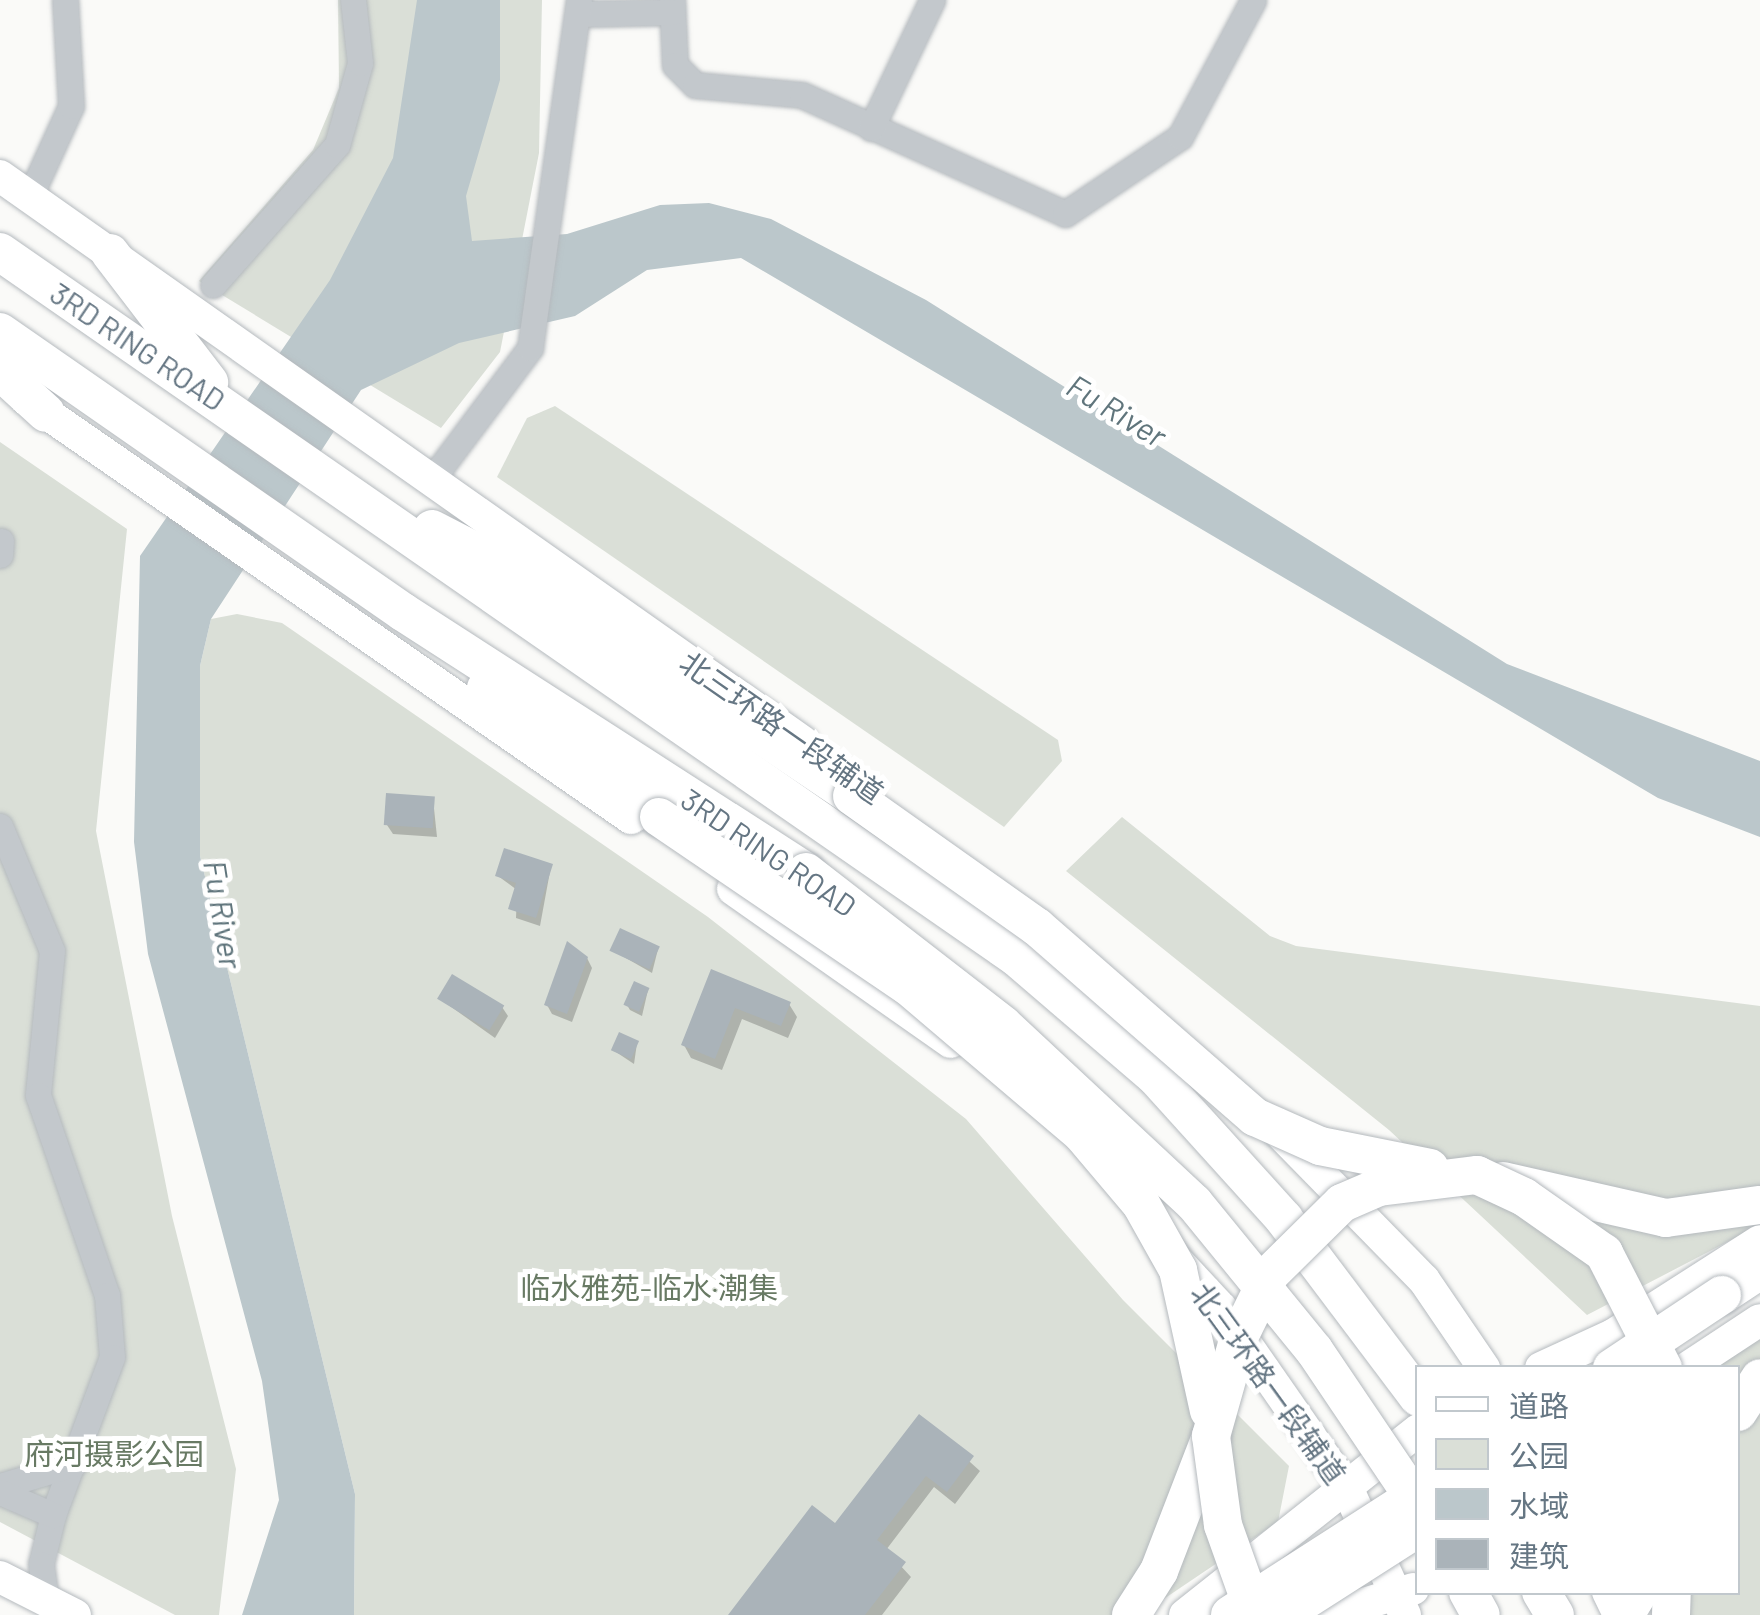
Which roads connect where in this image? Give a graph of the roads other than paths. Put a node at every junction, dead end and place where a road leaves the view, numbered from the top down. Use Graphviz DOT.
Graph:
graph roads {
  1 [pos="65,0"];
  2 [pos="353,0"];
  3 [pos="932,0"];
  4 [pos="1253,0"];
  5 [pos="672,6"];
  6 [pos="579,7"];
  7 [pos="871,128"];
  8 [pos="0,176"];
  9 [pos="30,196"];
  10 [pos="0,252"];
  11 [pos="110,253"];
  12 [pos="213,285"];
  13 [pos="0,332"];
  14 [pos="0,371"];
  15 [pos="0,382"];
  16 [pos="228,408"];
  17 [pos="46,413"];
  18 [pos="318,473"];
  19 [pos="432,479"];
  20 [pos="403,612"];
  21 [pos="0,826"];
  22 [pos="1477,1176"];
  23 [pos="1760,1205"];
  24 [pos="1760,1240"];
  25 [pos="1760,1270"];
  26 [pos="1745,1308"];
  27 [pos="1482,1365"];
  28 [pos="1548,1365"];
  29 [pos="1619,1365"];
  30 [pos="1660,1365"];
  31 [pos="1665,1365"];
  32 [pos="1690,1365"];
  33 [pos="1760,1378"];
  34 [pos="1415,1393"];
  35 [pos="1740,1409"];
  36 [pos="1415,1433"];
  37 [pos="1211,1436"];
  38 [pos="74,1464"];
  39 [pos="0,1489"];
  40 [pos="1349,1492"];
  41 [pos="1415,1496"];
  42 [pos="1415,1500"];
  43 [pos="53,1515"];
  44 [pos="1415,1530"];
  45 [pos="0,1578"];
  46 [pos="1638,1595"];
  47 [pos="1407,1600"];
  48 [pos="60,1608"];
  49 [pos="1131,1615"];
  50 [pos="1184,1615"];
  51 [pos="1230,1615"];
  52 [pos="1255,1615"];
  53 [pos="1282,1615"];
  54 [pos="1327,1615"];
  55 [pos="1622,1615"];
  1 -- 9 [label="street"];
  2 -- 12 [label="street"];
  3 -- 7 [label="street"];
  4 -- 7 [label="street"];
  5 -- 6 [label="street"];
  5 -- 7 [label="street"];
  6 -- 19 [label="street"];
  8 -- 9 [label="main road, 北三环路一段辅道"];
  9 -- 11 [label="main road, 北三环路一段辅道"];
  10 -- 16 [label="highway, 3RD RING ROAD"];
  11 -- 16 [label="highway"];
  11 -- 19 [label="main road, 北三环路一段辅道"];
  13 -- 20 [label="highway, 3RD RING ROAD"];
  14 -- 17 [label="highway"];
  15 -- 17 [label="main road, 北三环路一段辅道"];
  16 -- 18 [label="highway, 3RD RING ROAD"];
  17 -- 40 [label="main road, 北三环路一段辅道"];
  18 -- 22 [label="highway, bridge"];
  18 -- 34 [label="highway, 3RD RING ROAD"];
  19 -- 27 [label="main road, 北三环路一段辅道"];
  20 -- 37 [label="highway, bridge"];
  20 -- 42 [label="highway, 3RD RING ROAD, bridge"];
  21 -- 38 [label="street"];
  22 -- 23 [label="highway, bridge"];
  22 -- 30 [label="highway, bridge"];
  22 -- 37 [label="highway, bridge"];
  24 -- 28 [label="main road"];
  25 -- 26 [label="highway"];
  26 -- 29 [label="highway, bridge"];
  26 -- 31 [label="highway"];
  26 -- 32 [label="main road"];
  33 -- 35 [label="highway"];
  36 -- 40 [label="main road"];
  37 -- 49 [label="highway"];
  37 -- 52 [label="highway, bridge"];
  38 -- 39 [label="street"];
  38 -- 43 [label="street"];
  39 -- 43 [label="street"];
  40 -- 47 [label="main road, 北三环路一段辅道"];
  40 -- 50 [label="main road"];
  41 -- 51 [label="highway, bridge"];
  43 -- 48 [label="street"];
  44 -- 53 [label="highway, bridge"];
  45 -- 48 [label="main road"];
  46 -- 55 [label="highway"];
  47 -- 54 [label="main road"];
}
